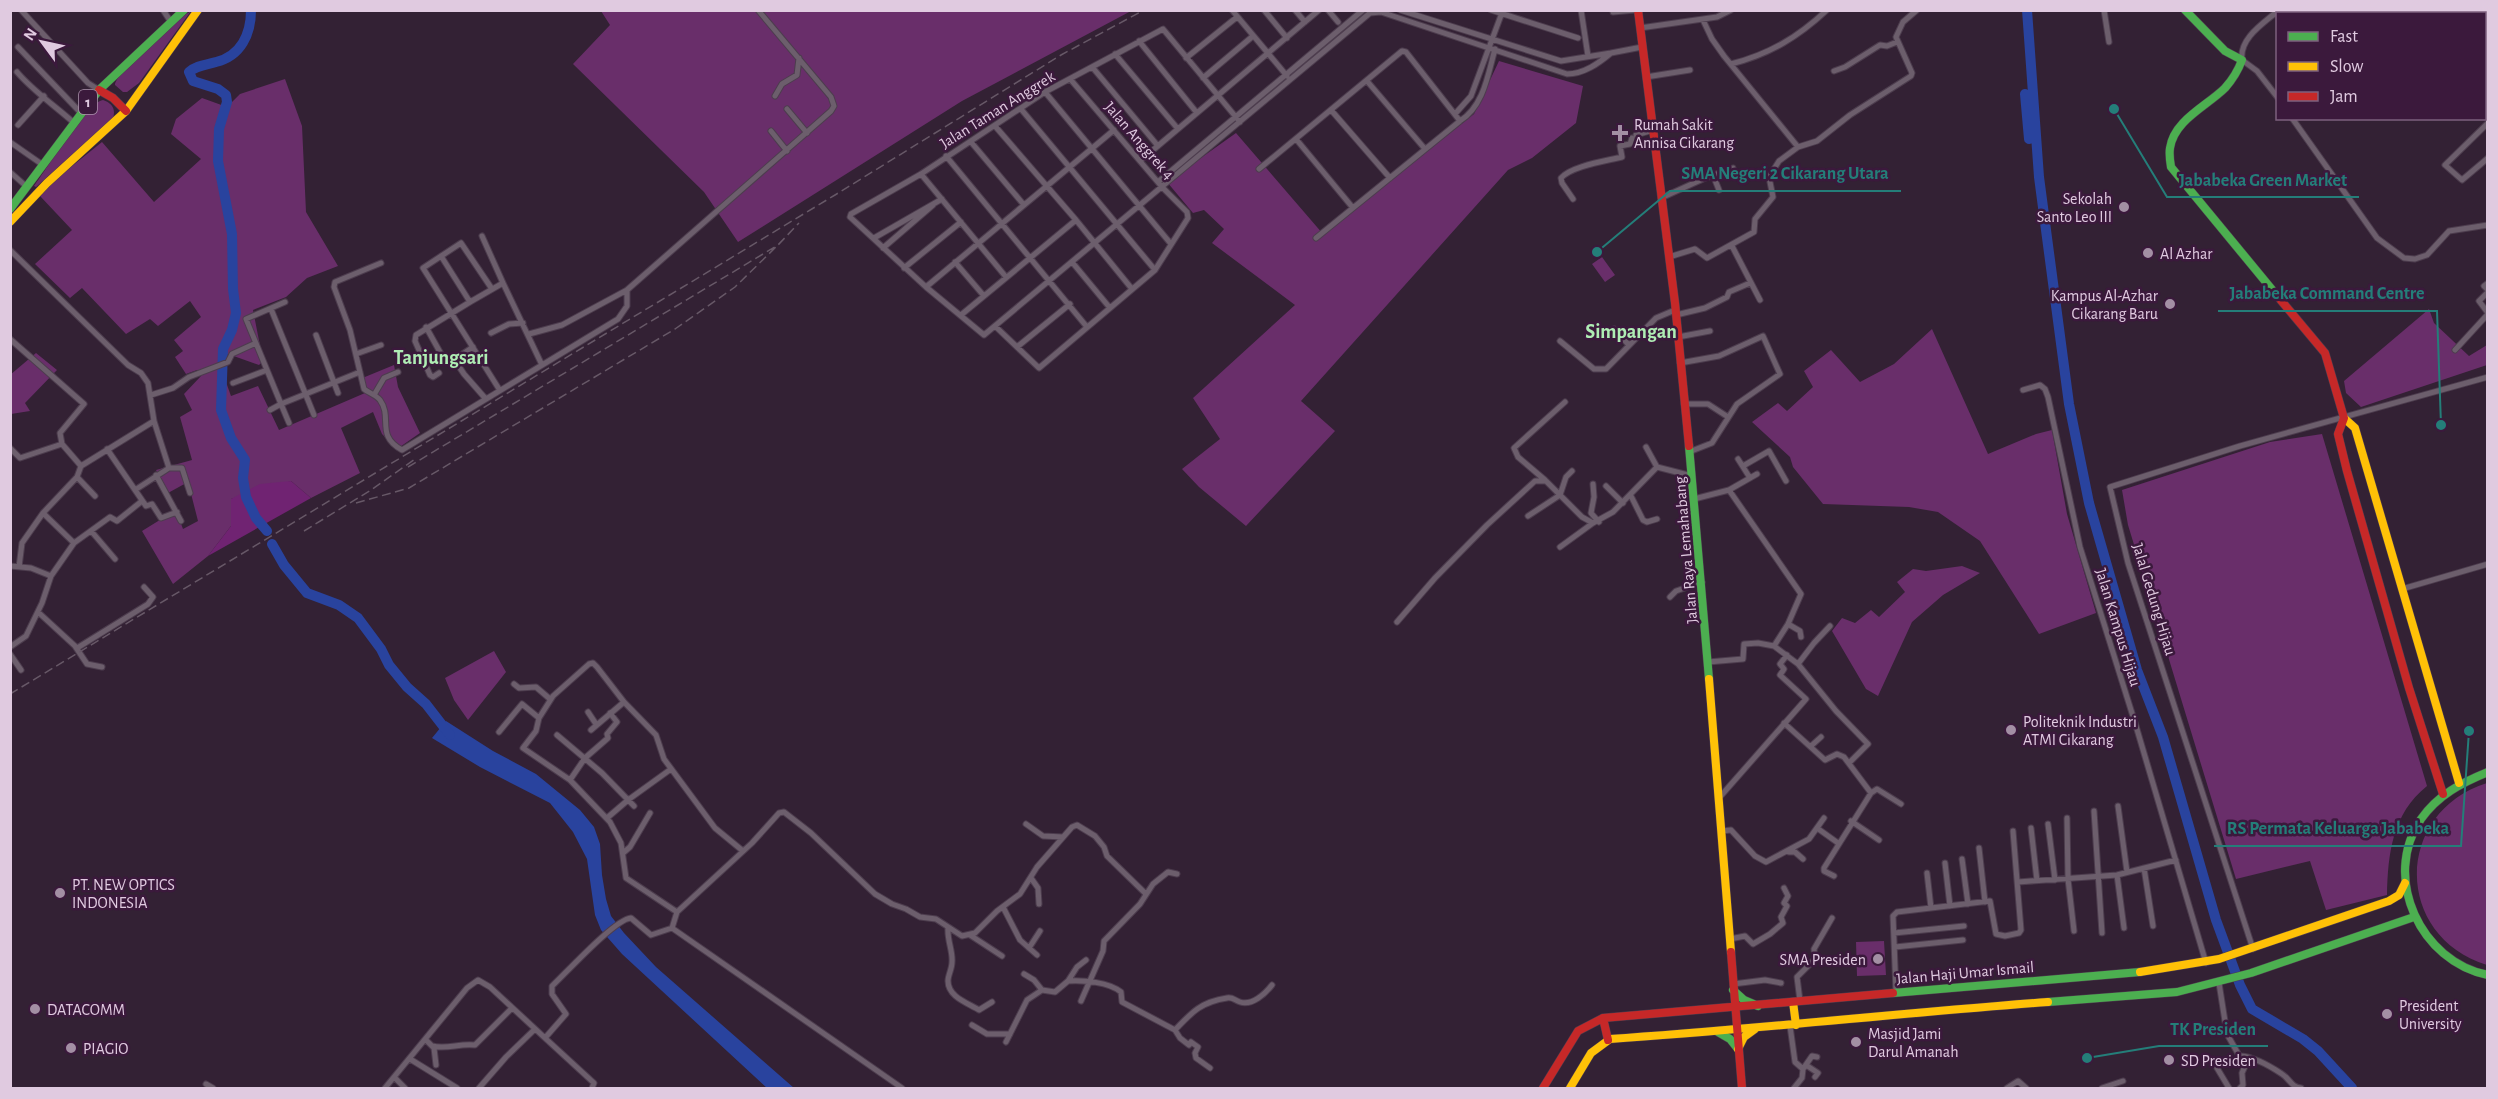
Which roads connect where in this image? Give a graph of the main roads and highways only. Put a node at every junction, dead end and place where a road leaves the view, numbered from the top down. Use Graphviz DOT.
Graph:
graph roads {
  1 [pos="184,10"];
  2 [pos="198,10"];
  3 [pos="1636,10"];
  4 [pos="2185,10"];
  5 [pos="99,90"];
  6 [pos="126,111"];
  7 [pos="10,209"];
  8 [pos="10,222"];
  9 [pos="2344,418"];
  10 [pos="2487,772"];
  11 [pos="2459,783"];
  12 [pos="2443,794"];
  13 [pos="2405,883"];
  14 [pos="2414,917"];
  15 [pos="2487,975"];
  16 [pos="1733,987"];
  17 [pos="1797,1001"];
  18 [pos="1758,1006"];
  19 [pos="1735,1008"];
  20 [pos="1603,1018"];
  21 [pos="1793,1026"];
  22 [pos="1755,1029"];
  23 [pos="1736,1030"];
  24 [pos="1718,1032"];
  25 [pos="1608,1040"];
  26 [pos="1738,1049"];
  27 [pos="1543,1089"];
  28 [pos="1570,1089"];
  29 [pos="1742,1089"];
  1 -- 5 [label="main road, 1"];
  2 -- 6 [label="main road, 1"];
  3 -- 16 [label="main road, Jalan Raya Lemahabang"];
  4 -- 9 [label="main road"];
  5 -- 6 [label="main road"];
  5 -- 7 [label="main road, 1"];
  6 -- 8 [label="main road, 1"];
  9 -- 11 [label="main road"];
  9 -- 12 [label="main road"];
  10 -- 11 [label="main road"];
  11 -- 12 [label="main road"];
  12 -- 13 [label="main road"];
  13 -- 14 [label="main road"];
  13 -- 17 [label="main road, Jalan Haji Umar Ismail"];
  14 -- 15 [label="main road"];
  14 -- 21 [label="main road"];
  16 -- 18 [label="main road"];
  16 -- 19 [label="main road, Jalan Raya Lemahabang"];
  17 -- 18 [label="main road, Jalan Haji Umar Ismail"];
  17 -- 21 [label="main road"];
  18 -- 19 [label="main road, Jalan Haji Umar Ismail"];
  19 -- 20 [label="main road, Jalan Haji Umar Ismail"];
  19 -- 23 [label="main road, Jalan Raya Lemahabang"];
  20 -- 25 [label="main road"];
  20 -- 27 [label="main road, Jalan Haji Umar Ismail"];
  21 -- 22 [label="main road"];
  22 -- 23 [label="main road"];
  22 -- 26 [label="main road"];
  23 -- 24 [label="main road"];
  23 -- 26 [label="main road, Jalan Raya Lemahabang"];
  24 -- 25 [label="main road"];
  24 -- 26 [label="main road"];
  25 -- 28 [label="main road"];
  26 -- 29 [label="main road, Jalan Raya Lemahabang"];
}
